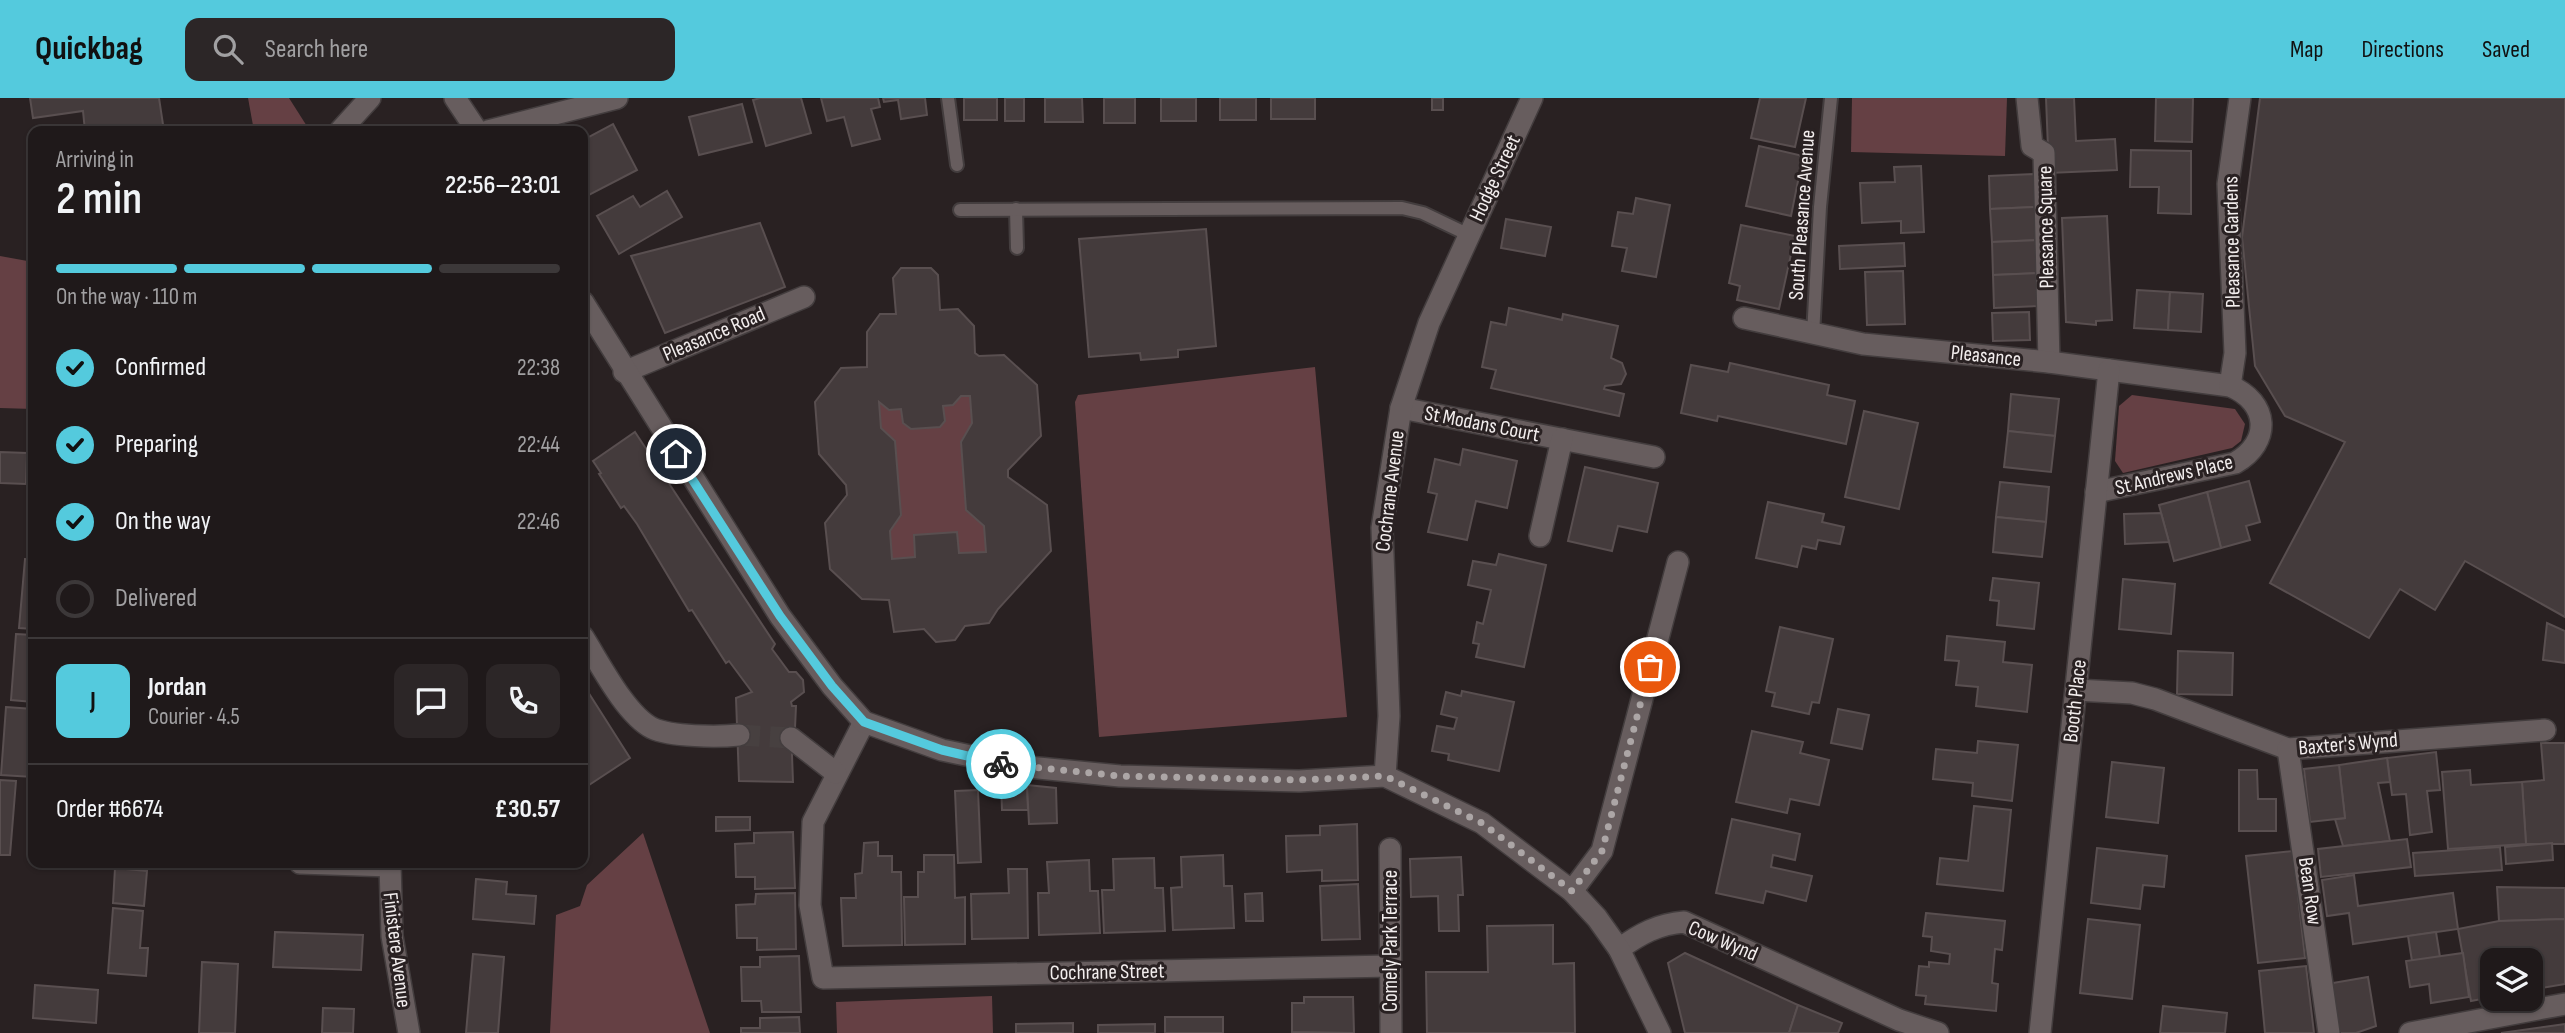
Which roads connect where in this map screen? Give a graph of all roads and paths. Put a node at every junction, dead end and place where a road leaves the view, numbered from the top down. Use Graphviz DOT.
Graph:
graph roads {
  1 [pos="370,98"];
  2 [pos="455,98"];
  3 [pos="617,98"];
  4 [pos="948,98"];
  5 [pos="1532,98"];
  6 [pos="1831,98"];
  7 [pos="2027,98"];
  8 [pos="2240,98"];
  9 [pos="345,126"];
  10 [pos="474,126"];
  11 [pos="508,126"];
  12 [pos="957,164"];
  13 [pos="1016,209"];
  14 [pos="960,210"];
  15 [pos="1469,235"];
  16 [pos="1017,248"];
  17 [pos="1458,258"];
  18 [pos="804,296"];
  19 [pos="588,311"];
  20 [pos="1744,318"];
  21 [pos="1813,335"];
  22 [pos="2049,362"];
  23 [pos="2109,370"];
  24 [pos="624,372"];
  25 [pos="2230,386"];
  26 [pos="1401,408"];
  27 [pos="1562,439"];
  28 [pos="1654,457"];
  29 [pos="2096,492"];
  30 [pos="1540,536"];
  31 [pos="1678,562"];
  32 [pos="588,645"];
  33 [pos="2076,690"];
  34 [pos="864,722"];
  35 [pos="2545,730"];
  36 [pos="739,736"];
  37 [pos="791,738"];
  38 [pos="2288,749"];
  39 [pos="836,773"];
  40 [pos="1385,776"];
  41 [pos="1390,849"];
  42 [pos="390,868"];
  43 [pos="1572,891"];
  44 [pos="1619,949"];
  45 [pos="1390,965"];
  46 [pos="2565,1004"];
  47 [pos="2413,1032"];
  48 [pos="409,1033"];
  49 [pos="1391,1033"];
  50 [pos="1660,1033"];
  51 [pos="1938,1033"];
  52 [pos="2040,1033"];
  53 [pos="2329,1033"];
  1 -- 9 [label="street"];
  2 -- 10 [label="street"];
  3 -- 11 [label="street"];
  4 -- 12 [label="lane"];
  5 -- 15 [label="street, Hodge Street"];
  6 -- 21 [label="lane, South Pleasance Avenue"];
  7 -- 22 [label="street, Pleasance Square"];
  8 -- 25 [label="street, Pleasance Gardens"];
  13 -- 14 [label="lane"];
  13 -- 15 [label="lane"];
  13 -- 16 [label="lane"];
  15 -- 17 [label="street, Hodge Street"];
  17 -- 26 [label="street, Cochrane Avenue"];
  18 -- 24 [label="street, Pleasance Road"];
  19 -- 24 [label="street"];
  20 -- 21 [label="street, Pleasance"];
  21 -- 22 [label="street, Pleasance"];
  22 -- 23 [label="street, Pleasance"];
  23 -- 25 [label="street, Pleasance"];
  23 -- 29 [label="street, Booth Place"];
  24 -- 34 [label="street"];
  25 -- 29 [label="street, St Andrews Place"];
  26 -- 27 [label="street, St Modans Court"];
  26 -- 40 [label="street, Cochrane Avenue"];
  27 -- 28 [label="street, St Modans Court"];
  27 -- 30 [label="street, St Modans Court"];
  29 -- 33 [label="street, Booth Place"];
  31 -- 43 [label="street"];
  32 -- 36 [label="street"];
  33 -- 38 [label="street, Baxter's Wynd"];
  33 -- 52 [label="street, Booth Place"];
  34 -- 39 [label="street"];
  34 -- 40 [label="street"];
  35 -- 38 [label="street, Baxter's Wynd"];
  37 -- 39 [label="street"];
  38 -- 53 [label="street, Bean Row"];
  39 -- 45 [label="street, Cochrane Street"];
  40 -- 43 [label="street"];
  41 -- 45 [label="street, Comely Park Terrace"];
  42 -- 48 [label="street, Finistere Avenue"];
  43 -- 44 [label="street"];
  44 -- 50 [label="street"];
  44 -- 51 [label="street, Cow Wynd"];
  45 -- 49 [label="street, Comely Park Terrace"];
  46 -- 47 [label="street"];
}
